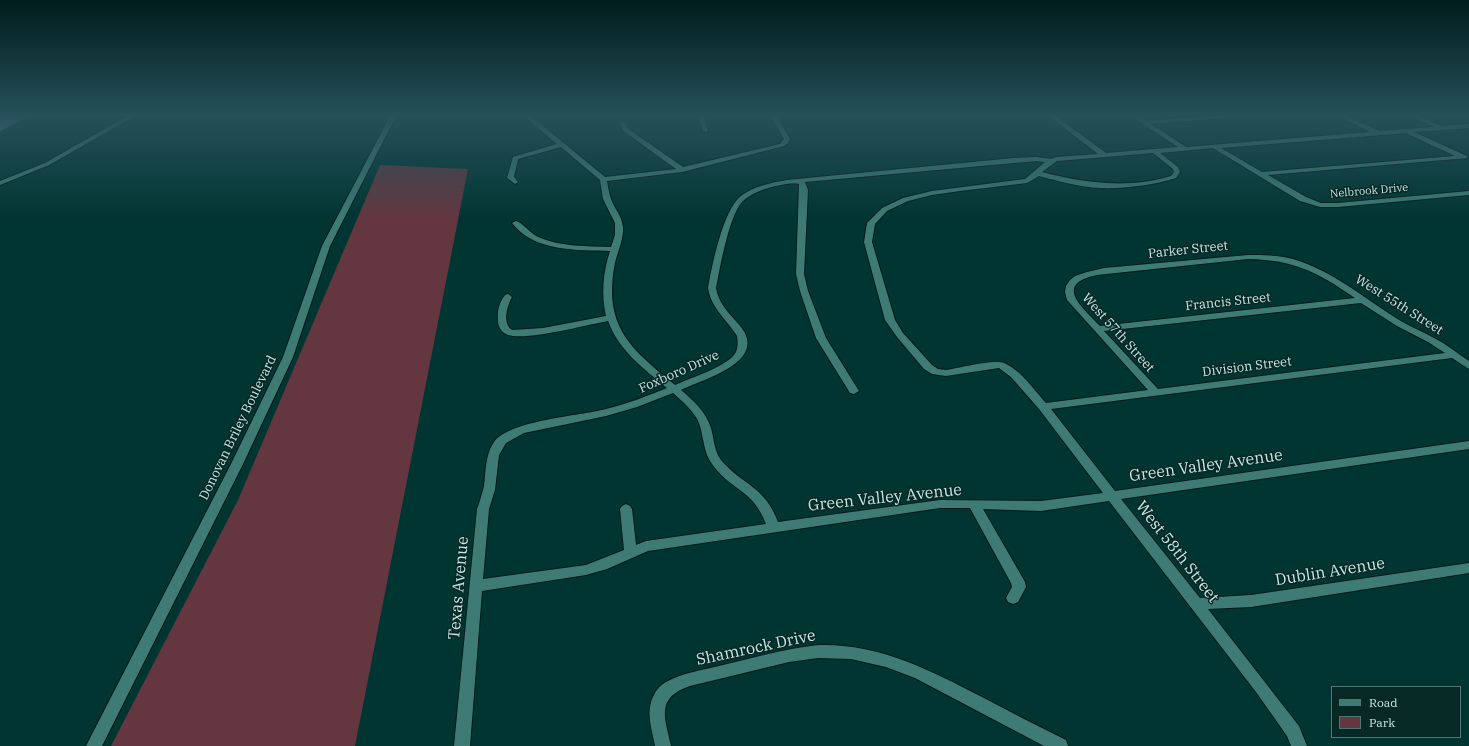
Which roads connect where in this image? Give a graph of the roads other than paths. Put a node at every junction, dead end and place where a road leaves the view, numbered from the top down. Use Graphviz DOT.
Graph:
graph roads {
  1 [pos="70,151"];
  2 [pos="375,151"];
  3 [pos="534,151"];
  4 [pos="568,151"];
  5 [pos="655,151"];
  6 [pos="757,151"];
  7 [pos="1098,151"];
  8 [pos="1154,151"];
  9 [pos="1222,151"];
  10 [pos="1451,151"];
  11 [pos="1104,155"];
  12 [pos="1467,158"];
  13 [pos="1050,161"];
  14 [pos="682,170"];
  15 [pos="1037,173"];
  16 [pos="1261,174"];
  17 [pos="603,179"];
  18 [pos="801,181"];
  19 [pos="516,182"];
  20 [pos="0,183"];
  21 [pos="1469,193"];
  22 [pos="516,223"];
  23 [pos="614,249"];
  24 [pos="1314,269"];
  25 [pos="1069,287"];
  26 [pos="508,297"];
  27 [pos="1363,300"];
  28 [pos="611,318"];
  29 [pos="1097,329"];
  30 [pos="1454,355"];
  31 [pos="1469,366"];
  32 [pos="674,389"];
  33 [pos="854,391"];
  34 [pos="1155,392"];
  35 [pos="1043,407"];
  36 [pos="504,438"];
  37 [pos="1469,445"];
  38 [pos="1111,496"];
  39 [pos="974,504"];
  40 [pos="626,509"];
  41 [pos="773,527"];
  42 [pos="631,552"];
  43 [pos="1469,568"];
  44 [pos="476,586"];
  45 [pos="1013,598"];
  46 [pos="1196,604"];
  47 [pos="94,746"];
  48 [pos="462,746"];
  49 [pos="663,746"];
  50 [pos="1060,746"];
  51 [pos="1299,746"];
  1 -- 20 [label="street"];
  2 -- 47 [label="street, Donovan Briley Boulevard"];
  3 -- 19 [label="street"];
  4 -- 17 [label="street"];
  5 -- 14 [label="street"];
  6 -- 14 [label="street"];
  7 -- 11 [label="street"];
  8 -- 11 [label="street, Foxboro Drive"];
  8 -- 15 [label="street"];
  9 -- 16 [label="street, Nelbrook Drive"];
  10 -- 12 [label="street"];
  11 -- 13 [label="street, Foxboro Drive"];
  12 -- 16 [label="street"];
  13 -- 15 [label="street"];
  13 -- 18 [label="street, Foxboro Drive"];
  14 -- 17 [label="street"];
  15 -- 35 [label="street, West 58th Street"];
  16 -- 21 [label="street, Nelbrook Drive"];
  17 -- 23 [label="street"];
  18 -- 32 [label="street, Foxboro Drive"];
  18 -- 33 [label="street"];
  22 -- 23 [label="street"];
  23 -- 28 [label="street"];
  24 -- 25 [label="street, Parker Street"];
  24 -- 27 [label="street, West 55th Street"];
  25 -- 29 [label="street, West 57th Street"];
  26 -- 28 [label="street"];
  27 -- 29 [label="street, Francis Street"];
  27 -- 30 [label="street, West 55th Street"];
  28 -- 32 [label="street"];
  29 -- 34 [label="street, West 57th Street"];
  30 -- 31 [label="street, West 55th Street"];
  30 -- 34 [label="street, Division Street"];
  32 -- 36 [label="street, Foxboro Drive"];
  32 -- 41 [label="street"];
  34 -- 35 [label="street, Division Street"];
  35 -- 38 [label="street, West 58th Street"];
  36 -- 44 [label="street, Texas Avenue"];
  37 -- 38 [label="street, Green Valley Avenue"];
  38 -- 39 [label="street, Green Valley Avenue"];
  38 -- 46 [label="street, West 58th Street"];
  39 -- 41 [label="street, Green Valley Avenue"];
  39 -- 45 [label="street"];
  40 -- 42 [label="street"];
  41 -- 42 [label="street, Green Valley Avenue"];
  42 -- 44 [label="street, Green Valley Avenue"];
  43 -- 46 [label="street, Dublin Avenue"];
  44 -- 48 [label="street, Texas Avenue"];
  46 -- 51 [label="street, West 58th Street"];
  49 -- 50 [label="street, Shamrock Drive"];
}
